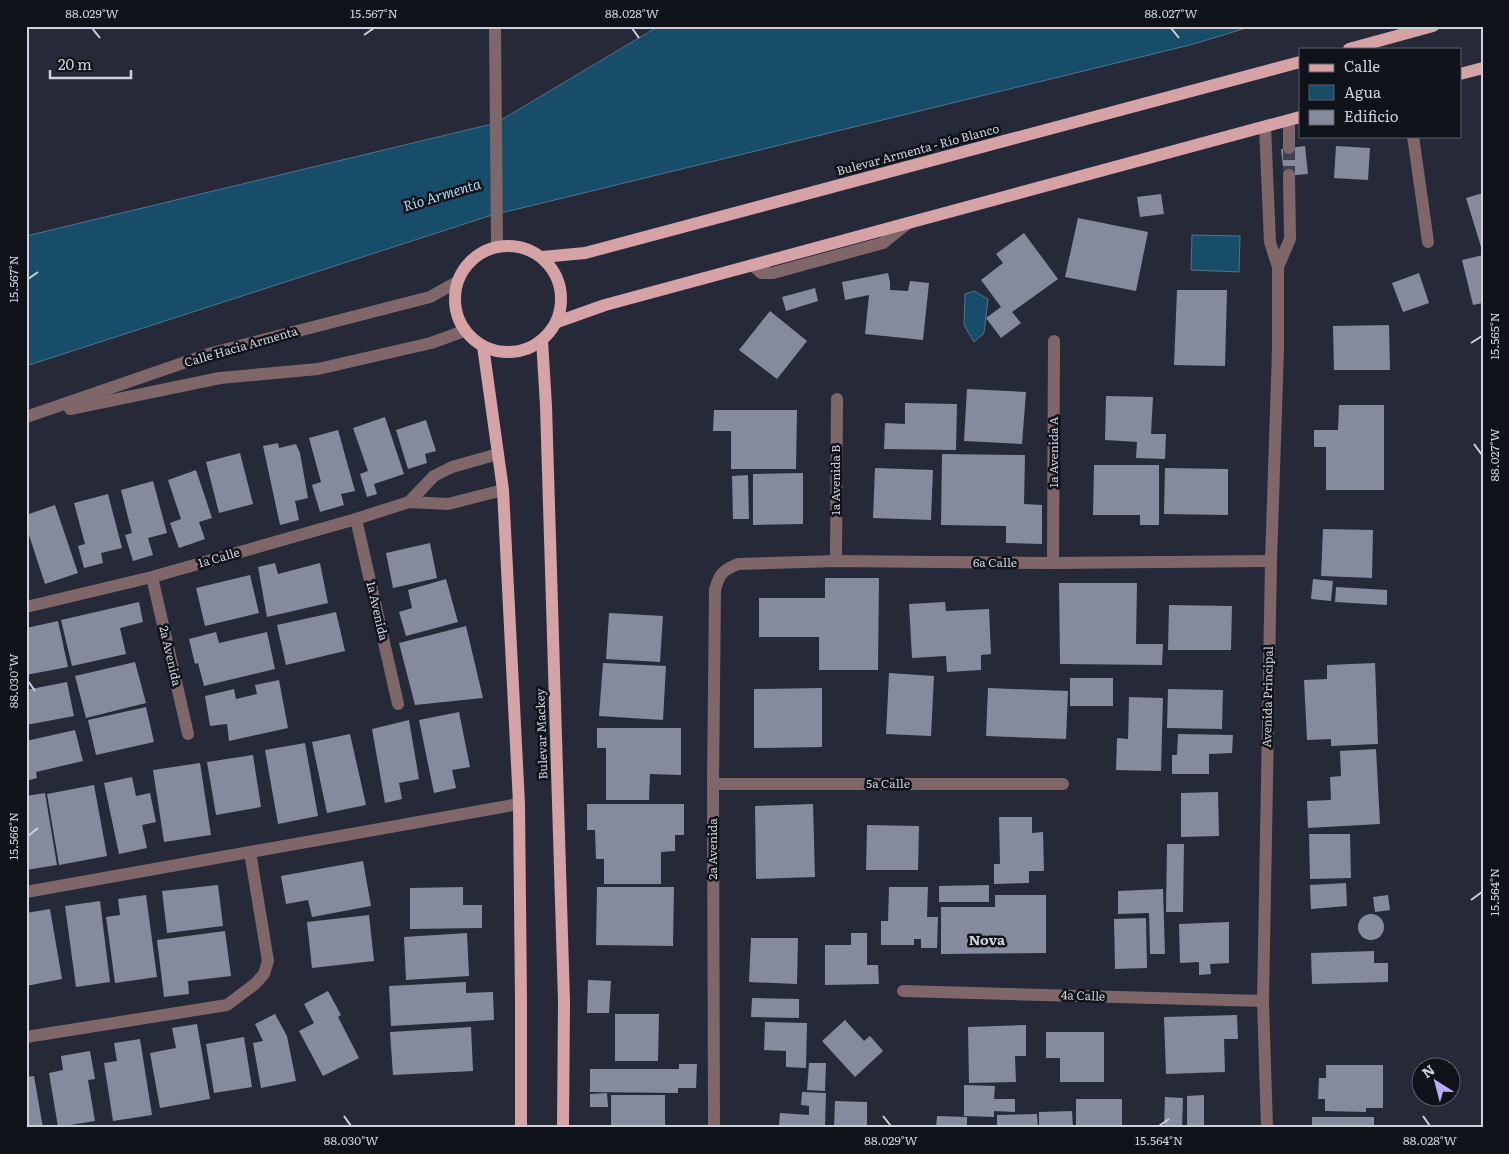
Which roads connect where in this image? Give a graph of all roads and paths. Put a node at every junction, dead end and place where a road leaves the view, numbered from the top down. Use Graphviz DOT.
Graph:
graph roads {
  1 [pos="494,26"];
  2 [pos="1433,26"];
  3 [pos="1353,48"];
  4 [pos="1299,62"];
  5 [pos="1483,68"];
  6 [pos="1462,73"];
  7 [pos="1294,119"];
  8 [pos="1265,127"];
  9 [pos="1413,138"];
  10 [pos="1289,148"];
  11 [pos="1290,175"];
  12 [pos="1428,242"];
  13 [pos="497,247"];
  14 [pos="542,257"];
  15 [pos="1278,267"];
  16 [pos="457,282"];
  17 [pos="557,322"];
  18 [pos="464,331"];
  19 [pos="542,340"];
  20 [pos="1054,341"];
  21 [pos="482,346"];
  22 [pos="837,399"];
  23 [pos="26,418"];
  24 [pos="498,454"];
  25 [pos="503,490"];
  26 [pos="409,502"];
  27 [pos="356,519"];
  28 [pos="836,561"];
  29 [pos="1271,561"];
  30 [pos="1053,563"];
  31 [pos="722,572"];
  32 [pos="152,577"];
  33 [pos="26,607"];
  34 [pos="398,704"];
  35 [pos="188,734"];
  36 [pos="713,784"];
  37 [pos="1064,784"];
  38 [pos="519,804"];
  39 [pos="250,852"];
  40 [pos="26,892"];
  41 [pos="903,991"];
  42 [pos="1263,1001"];
  43 [pos="26,1037"];
  44 [pos="521,1128"];
  45 [pos="563,1128"];
  46 [pos="714,1128"];
  47 [pos="1267,1128"];
  1 -- 13 [label="street"];
  2 -- 3 [label="main road"];
  4 -- 14 [label="main road, Bulevar Armenta - Río Blanco"];
  5 -- 6 [label="main road"];
  7 -- 8 [label="main road"];
  7 -- 10 [label="street"];
  8 -- 15 [label="street, Avenida Principal"];
  8 -- 17 [label="main road"];
  9 -- 12 [label="street"];
  11 -- 15 [label="street, Avenida Principal"];
  13 -- 14 [label="main road"];
  13 -- 16 [label="main road"];
  14 -- 17 [label="main road"];
  15 -- 29 [label="street, Avenida Principal"];
  16 -- 18 [label="main road"];
  16 -- 23 [label="street, Calle Hacia Armenta"];
  17 -- 19 [label="main road"];
  18 -- 21 [label="main road"];
  18 -- 23 [label="street, Calle Hacia Armenta"];
  19 -- 21 [label="main road"];
  19 -- 45 [label="main road, Bulevar Mackey"];
  20 -- 30 [label="street, 1a Avenida A"];
  21 -- 24 [label="main road, Bulevar Mackey"];
  22 -- 28 [label="street, 1a Avenida B"];
  24 -- 25 [label="main road, Bulevar Mackey"];
  24 -- 26 [label="street, 1a Calle"];
  25 -- 26 [label="street, 1a Calle"];
  25 -- 38 [label="main road, Bulevar Mackey"];
  26 -- 27 [label="street, 1a Calle"];
  27 -- 32 [label="street, 1a Calle"];
  27 -- 34 [label="street, 1a Avenida"];
  28 -- 30 [label="street, 6a Calle"];
  28 -- 31 [label="street, 6a Calle"];
  29 -- 30 [label="street, 6a Calle"];
  29 -- 42 [label="street, Avenida Principal"];
  31 -- 36 [label="street, 2a Avenida"];
  32 -- 33 [label="street, 1a Calle"];
  32 -- 35 [label="street, 2a Avenida"];
  36 -- 37 [label="street, 5a Calle"];
  36 -- 46 [label="street, 2a Avenida"];
  38 -- 39 [label="street"];
  38 -- 44 [label="main road, Bulevar Mackey"];
  39 -- 40 [label="street"];
  39 -- 43 [label="street"];
  41 -- 42 [label="street, 4a Calle"];
  42 -- 47 [label="street, Avenida Principal"];
}
